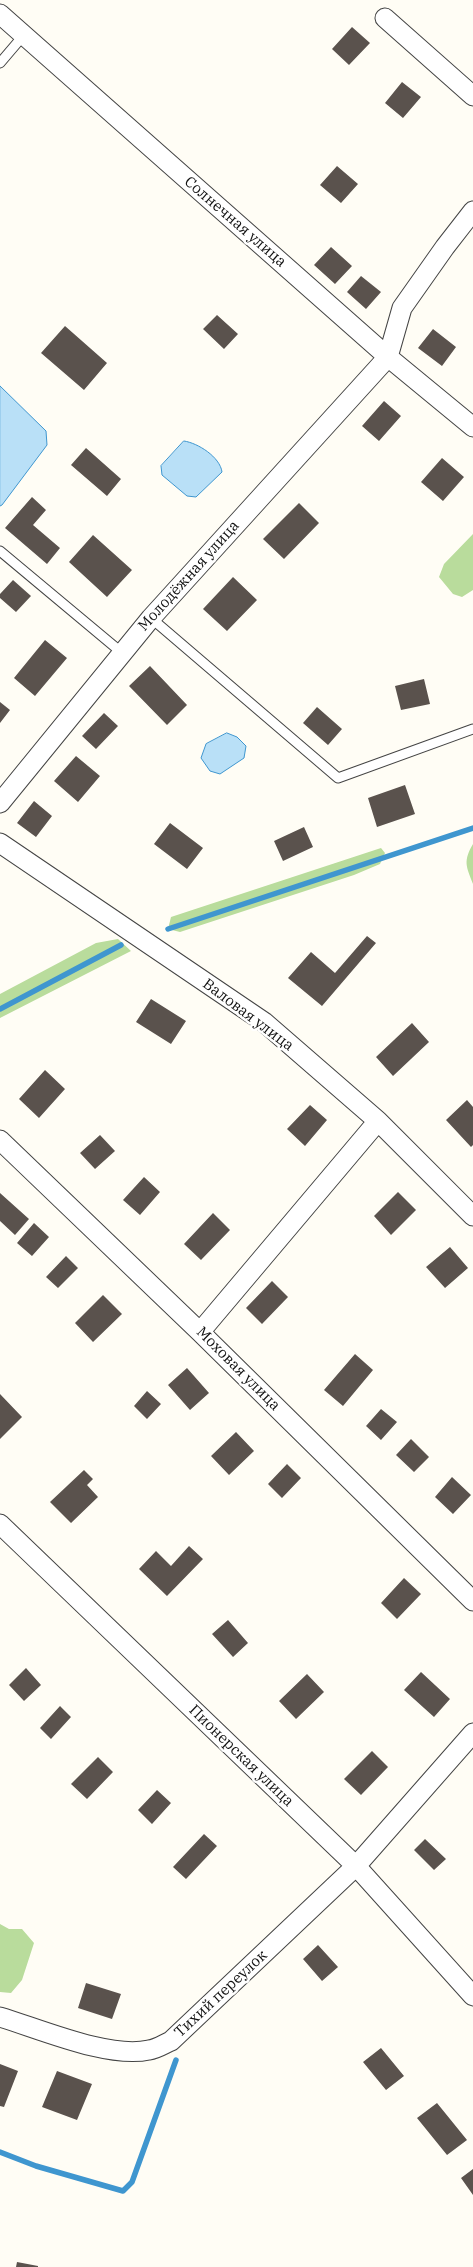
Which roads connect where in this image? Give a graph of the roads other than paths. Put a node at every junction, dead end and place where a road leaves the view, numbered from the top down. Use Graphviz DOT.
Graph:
graph roads {
  1 [pos="0,14"];
  2 [pos="385,18"];
  3 [pos="23,36"];
  4 [pos="0,64"];
  5 [pos="473,96"];
  6 [pos="473,211"];
  7 [pos="388,357"];
  8 [pos="473,428"];
  9 [pos="0,551"];
  10 [pos="151,618"];
  11 [pos="121,652"];
  12 [pos="473,729"];
  13 [pos="0,803"];
  14 [pos="0,843"];
  15 [pos="378,1120"];
  16 [pos="0,1140"];
  17 [pos="473,1216"];
  18 [pos="200,1332"];
  19 [pos="0,1524"];
  20 [pos="473,1601"];
  21 [pos="473,1733"];
  22 [pos="356,1866"];
  23 [pos="473,1996"];
  24 [pos="0,2017"];
  1 -- 3 [label="street, Солнечная улица"];
  2 -- 5 [label="street"];
  3 -- 4 [label="lane"];
  3 -- 7 [label="street, Солнечная улица"];
  6 -- 7 [label="street"];
  7 -- 8 [label="street, Солнечная улица"];
  7 -- 10 [label="street, Молодёжная улица"];
  9 -- 11 [label="lane"];
  10 -- 11 [label="street, Молодёжная улица"];
  10 -- 12 [label="lane"];
  11 -- 13 [label="street, Молодёжная улица"];
  14 -- 15 [label="street, Валовая улица"];
  15 -- 17 [label="street, Валовая улица"];
  15 -- 18 [label="street"];
  16 -- 18 [label="street, Моховая улица"];
  18 -- 20 [label="street, Моховая улица"];
  19 -- 22 [label="street, Пионерская улица"];
  21 -- 22 [label="street, Тихий переулок"];
  22 -- 23 [label="street, Пионерская улица"];
  22 -- 24 [label="street, Тихий переулок"];
}
